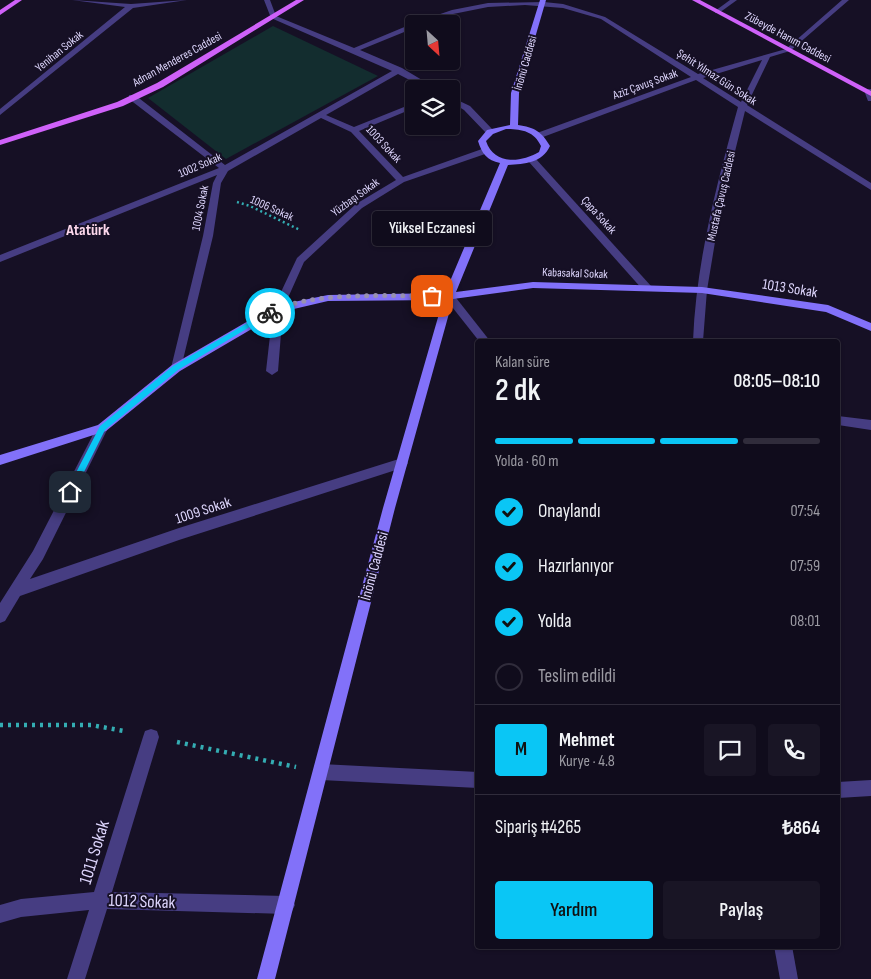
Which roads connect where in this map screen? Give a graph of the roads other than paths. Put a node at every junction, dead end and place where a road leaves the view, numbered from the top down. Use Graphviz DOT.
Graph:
graph roads {
  1 [pos="18,0"];
  2 [pos="75,0"];
  3 [pos="184,0"];
  4 [pos="267,0"];
  5 [pos="301,0"];
  6 [pos="695,0"];
  7 [pos="734,0"];
  8 [pos="846,0"];
  9 [pos="543,2"];
  10 [pos="131,6"];
  11 [pos="717,12"];
  12 [pos="0,13"];
  13 [pos="437,15"];
  14 [pos="272,17"];
  15 [pos="405,28"];
  16 [pos="355,50"];
  17 [pos="788,50"];
  18 [pos="767,57"];
  19 [pos="399,70"];
  20 [pos="697,77"];
  21 [pos="417,80"];
  22 [pos="871,94"];
  23 [pos="132,97"];
  24 [pos="460,104"];
  25 [pos="742,107"];
  26 [pos="405,110"];
  27 [pos="0,113"];
  28 [pos="321,115"];
  29 [pos="514,127"];
  30 [pos="354,130"];
  31 [pos="490,132"];
  32 [pos="540,135"];
  33 [pos="0,143"];
  34 [pos="484,151"];
  35 [pos="532,160"];
  36 [pos="504,161"];
  37 [pos="225,169"];
  38 [pos="401,180"];
  39 [pos="871,187"];
  40 [pos="0,259"];
  41 [pos="647,288"];
  42 [pos="702,290"];
  43 [pos="449,296"];
  44 [pos="278,309"];
  45 [pos="871,327"];
  46 [pos="483,339"];
  47 [pos="698,339"];
  48 [pos="176,368"];
  49 [pos="272,371"];
  50 [pos="840,421"];
  51 [pos="871,425"];
  52 [pos="102,428"];
  53 [pos="0,460"];
  54 [pos="402,464"];
  55 [pos="15,591"];
  56 [pos="0,616"];
  57 [pos="151,737"];
  58 [pos="321,772"];
  59 [pos="475,780"];
  60 [pos="871,788"];
  61 [pos="840,790"];
  62 [pos="100,900"];
  63 [pos="286,906"];
  64 [pos="0,914"];
  65 [pos="784,949"];
  66 [pos="76,979"];
  67 [pos="266,979"];
  68 [pos="789,979"];
  1 -- 12 [label="main road"];
  2 -- 10 [label="street"];
  3 -- 10 [label="street"];
  4 -- 14 [label="street"];
  5 -- 14 [label="main road, Adnan Menderes Caddesi"];
  6 -- 11 [label="main road, Zübeyde Hanım Caddesi"];
  7 -- 11 [label="street"];
  8 -- 17 [label="street"];
  9 -- 13 [label="street, Şehit Yılmaz Gün Sokak"];
  9 -- 20 [label="street, Şehit Yılmaz Gün Sokak"];
  9 -- 29 [label="street, İnönü Caddesi"];
  10 -- 27 [label="street, Yenihan Sokak"];
  11 -- 17 [label="main road, Zübeyde Hanım Caddesi"];
  14 -- 16 [label="street"];
  14 -- 23 [label="main road, Adnan Menderes Caddesi"];
  15 -- 16 [label="street, Şehit Yılmaz Gün Sokak"];
  16 -- 19 [label="street"];
  17 -- 18 [label="street, Aziz Çavuş Sokak"];
  17 -- 22 [label="main road, Zübeyde Hanım Caddesi"];
  18 -- 20 [label="street, Aziz Çavuş Sokak"];
  18 -- 25 [label="street, Mustafa Çavuş Caddesi"];
  19 -- 21 [label="street"];
  19 -- 28 [label="street, 1002 Sokak"];
  20 -- 25 [label="street, Şehit Yılmaz Gün Sokak"];
  20 -- 32 [label="street, Aziz Çavuş Sokak"];
  23 -- 33 [label="main road, Adnan Menderes Caddesi"];
  23 -- 37 [label="street, 1004 Sokak"];
  24 -- 31 [label="street"];
  25 -- 39 [label="street, Şehit Yılmaz Gün Sokak"];
  25 -- 42 [label="street, Mustafa Çavuş Caddesi"];
  26 -- 30 [label="street"];
  28 -- 30 [label="street, 1003 Sokak"];
  28 -- 37 [label="street, 1002 Sokak"];
  29 -- 31 [label="street"];
  29 -- 32 [label="street"];
  30 -- 38 [label="street, 1003 Sokak"];
  31 -- 34 [label="street"];
  32 -- 35 [label="street"];
  34 -- 36 [label="street"];
  34 -- 38 [label="street, Yüzbaşı Sokak"];
  35 -- 36 [label="street"];
  35 -- 41 [label="street, Çapa Sokak"];
  36 -- 43 [label="street, İnönü Caddesi"];
  37 -- 40 [label="street, 1002 Sokak"];
  37 -- 48 [label="street, 1004 Sokak"];
  38 -- 44 [label="street, Yüzbaşı Sokak"];
  41 -- 42 [label="street, Kabasakal Sokak"];
  41 -- 43 [label="street, Kabasakal Sokak"];
  42 -- 45 [label="street, 1013 Sokak"];
  42 -- 47 [label="street, Mustafa Çavuş Caddesi"];
  43 -- 44 [label="street, Kabasakal Sokak"];
  43 -- 46 [label="street"];
  43 -- 54 [label="street, İnönü Caddesi"];
  44 -- 48 [label="street, Kabasakal Sokak"];
  44 -- 49 [label="street, Yüzbaşı Sokak"];
  48 -- 52 [label="street, Kabasakal Sokak"];
  50 -- 51 [label="street"];
  52 -- 53 [label="street"];
  52 -- 55 [label="street"];
  54 -- 55 [label="street, 1009 Sokak"];
  54 -- 58 [label="street, İnönü Caddesi"];
  55 -- 56 [label="street"];
  57 -- 62 [label="street, 1011 Sokak"];
  58 -- 59 [label="street"];
  58 -- 63 [label="street, İnönü Caddesi"];
  60 -- 61 [label="street"];
  62 -- 63 [label="street, 1012 Sokak"];
  62 -- 64 [label="street, 1012 Sokak"];
  62 -- 66 [label="street, 1011 Sokak"];
  63 -- 67 [label="street, İnönü Caddesi"];
  65 -- 68 [label="street"];
}
